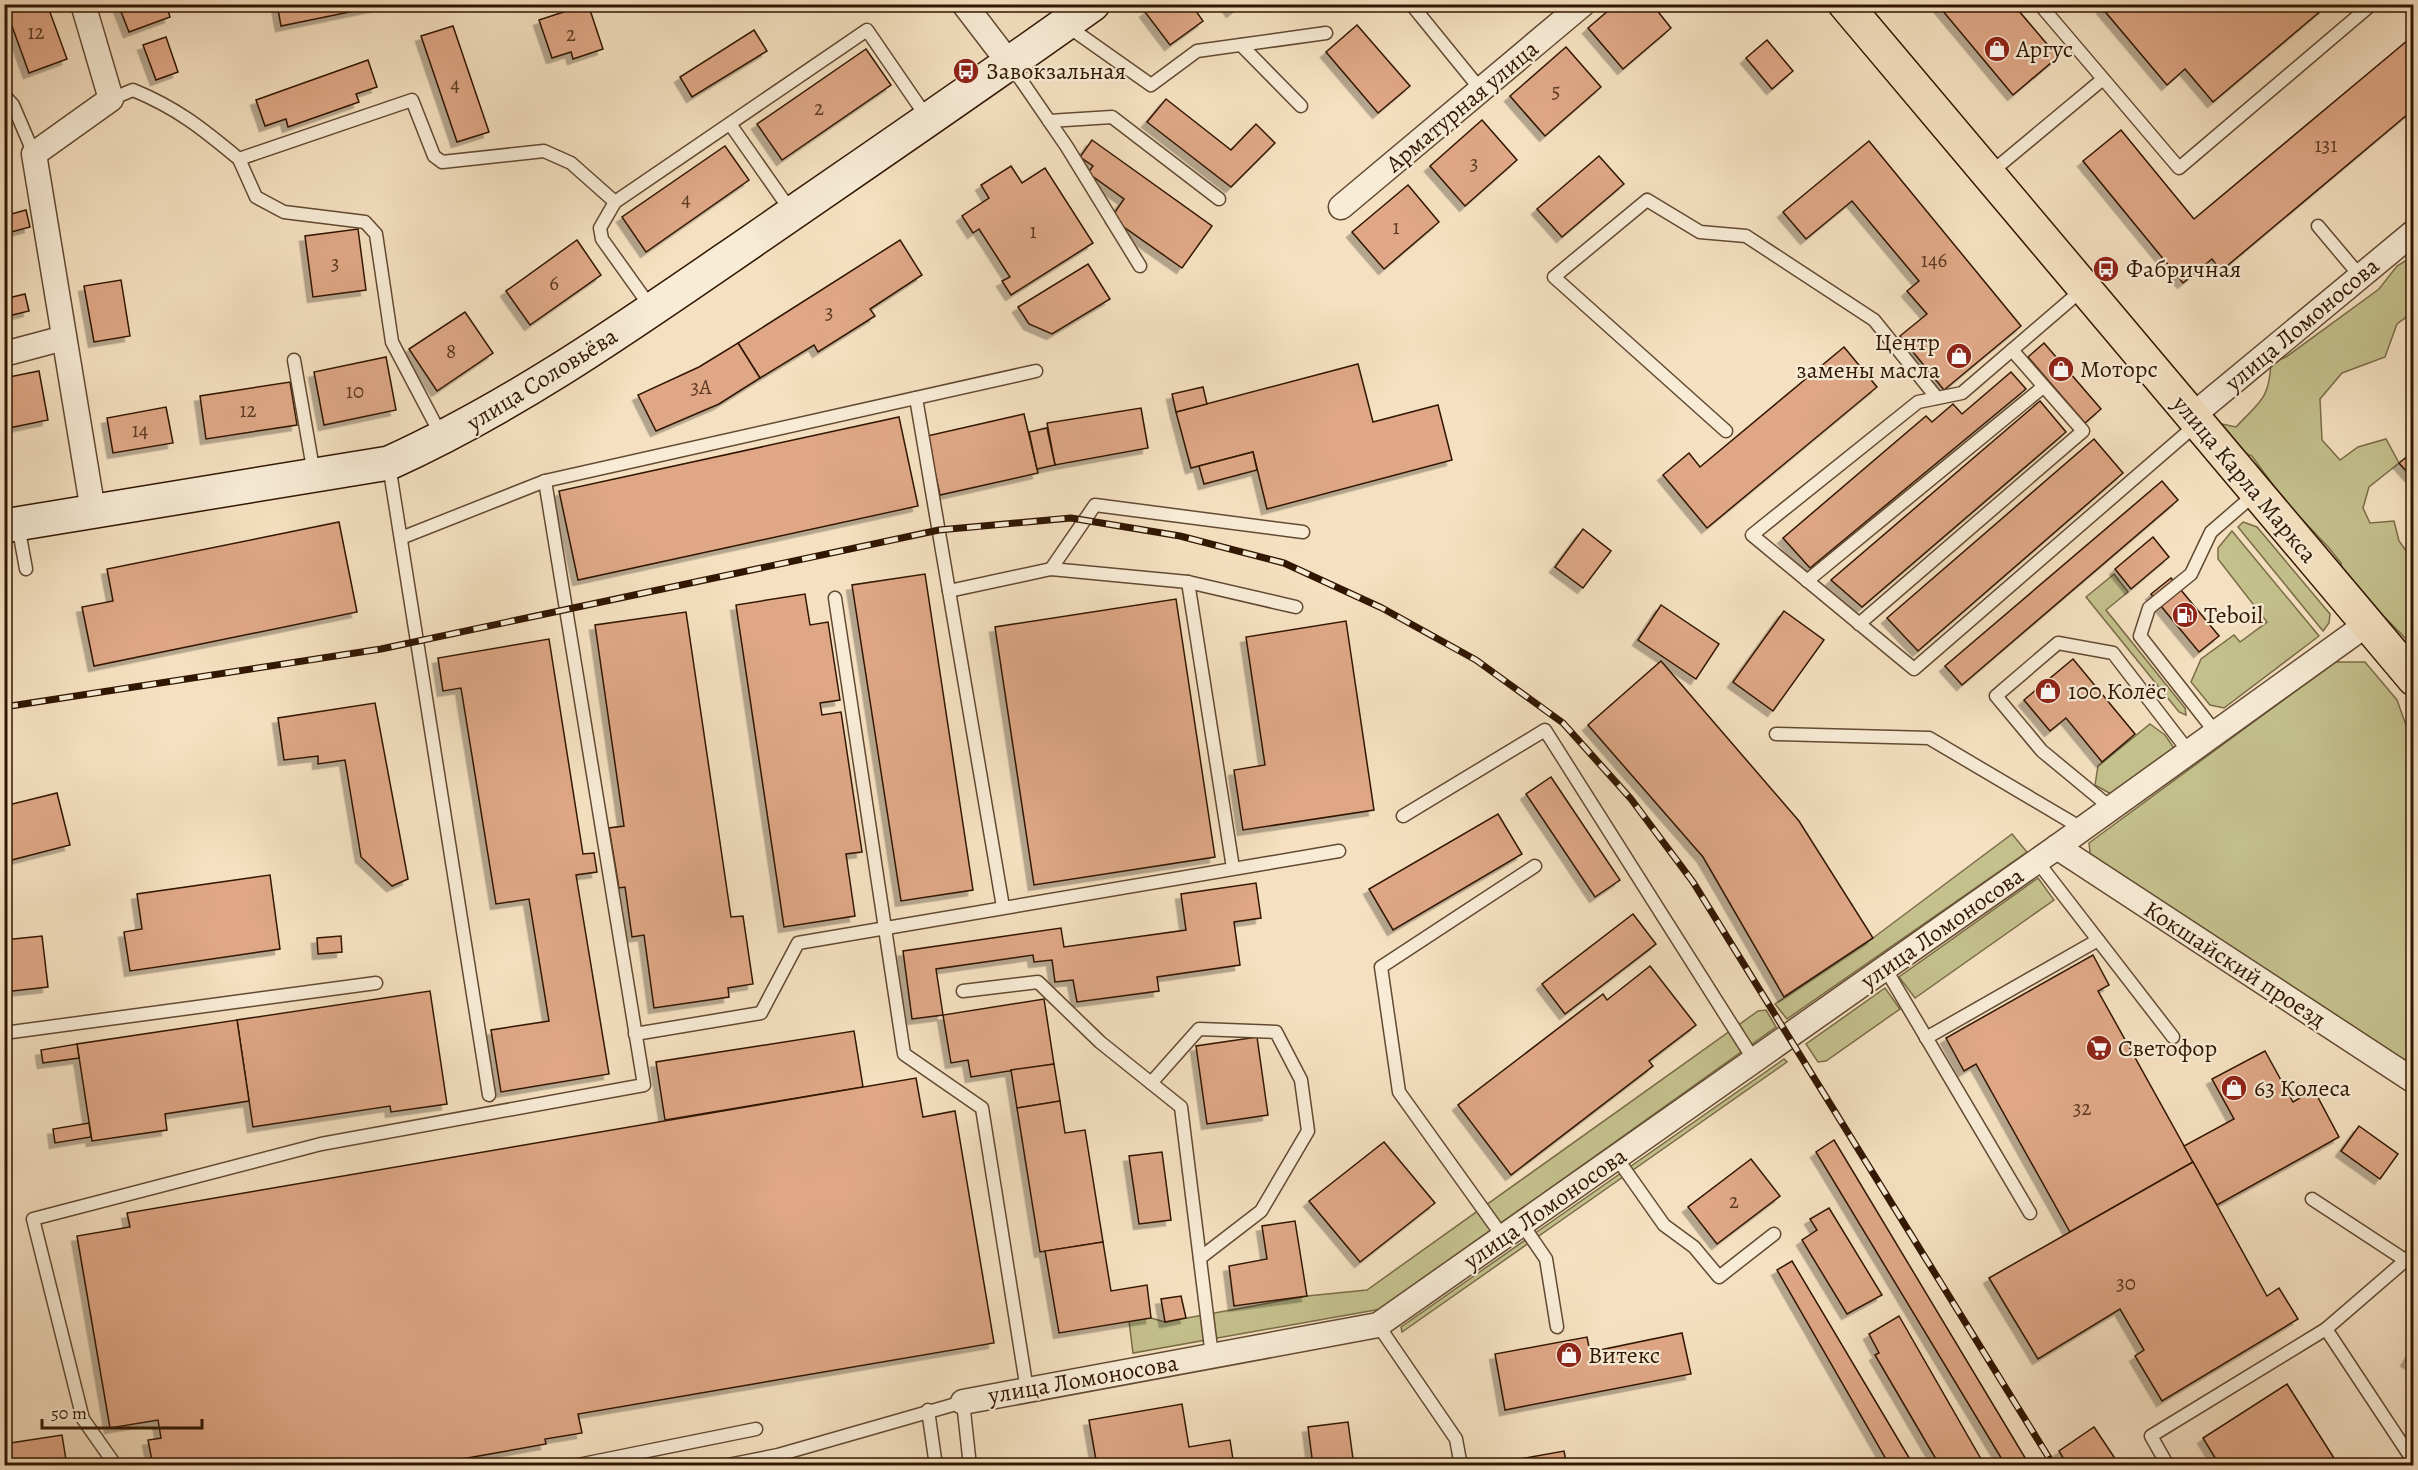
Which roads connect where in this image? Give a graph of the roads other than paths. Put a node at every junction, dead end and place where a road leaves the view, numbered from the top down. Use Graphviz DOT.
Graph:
graph roads {
  1 [pos="83,4"];
  2 [pos="964,4"];
  3 [pos="1093,4"];
  4 [pos="1411,4"];
  5 [pos="1582,4"];
  6 [pos="1845,4"];
  7 [pos="2045,4"];
  8 [pos="2372,4"];
  9 [pos="1065,24"];
  10 [pos="1326,33"];
  11 [pos="1241,45"];
  12 [pos="1010,64"];
  13 [pos="2103,79"];
  14 [pos="1481,90"];
  15 [pos="4,95"];
  16 [pos="111,99"];
  17 [pos="1301,106"];
  18 [pos="928,120"];
  19 [pos="1049,121"];
  20 [pos="730,124"];
  21 [pos="34,154"];
  22 [pos="239,159"];
  23 [pos="1988,174"];
  24 [pos="1219,199"];
  25 [pos="615,202"];
  26 [pos="1341,207"];
  27 [pos="792,213"];
  28 [pos="2318,226"];
  29 [pos="2414,232"];
  30 [pos="1140,266"];
  31 [pos="2360,276"];
  32 [pos="2084,288"];
  33 [pos="652,310"];
  34 [pos="64,338"];
  35 [pos="2012,350"];
  36 [pos="4,354"];
  37 [pos="294,360"];
  38 [pos="1036,370"];
  39 [pos="2043,387"];
  40 [pos="916,398"];
  41 [pos="1937,398"];
  42 [pos="2195,419"];
  43 [pos="1726,431"];
  44 [pos="443,439"];
  45 [pos="389,463"];
  46 [pos="314,475"];
  47 [pos="545,481"];
  48 [pos="2257,493"];
  49 [pos="93,511"];
  50 [pos="11,525"];
  51 [pos="1303,532"];
  52 [pos="401,538"];
  53 [pos="26,569"];
  54 [pos="1051,569"];
  55 [pos="1807,581"];
  56 [pos="1188,582"];
  57 [pos="949,591"];
  58 [pos="835,598"];
  59 [pos="1296,607"];
  60 [pos="1859,624"];
  61 [pos="2367,624"];
  62 [pos="2414,679"];
  63 [pos="2216,733"];
  64 [pos="1776,734"];
  65 [pos="2189,752"];
  66 [pos="2111,808"];
  67 [pos="1403,816"];
  68 [pos="2083,829"];
  69 [pos="2057,847"];
  70 [pos="1339,850"];
  71 [pos="2037,861"];
  72 [pos="1535,866"];
  73 [pos="1233,868"];
  74 [pos="1003,907"];
  75 [pos="885,928"];
  76 [pos="2098,940"];
  77 [pos="1885,968"];
  78 [pos="376,983"];
  79 [pos="963,991"];
  80 [pos="4,1033"];
  81 [pos="635,1034"];
  82 [pos="2173,1037"];
  83 [pos="1926,1038"];
  84 [pos="1754,1060"];
  85 [pos="2414,1081"];
  86 [pos="1151,1083"];
  87 [pos="489,1095"];
  88 [pos="1616,1157"];
  89 [pos="2312,1199"];
  90 [pos="2030,1213"];
  91 [pos="1512,1231"];
  92 [pos="1774,1234"];
  93 [pos="2409,1256"];
  94 [pos="1200,1258"];
  95 [pos="1378,1325"];
  96 [pos="1557,1327"];
  97 [pos="2326,1329"];
  98 [pos="1212,1356"];
  99 [pos="1027,1390"];
  100 [pos="963,1402"];
  101 [pos="928,1410"];
  102 [pos="756,1429"];
  103 [pos="2414,1462"];
  104 [pos="116,1466"];
  105 [pos="573,1466"];
  106 [pos="723,1466"];
  107 [pos="936,1466"];
  108 [pos="970,1466"];
  109 [pos="1461,1466"];
  110 [pos="2168,1466"];
  1 -- 16 [label="street"];
  2 -- 12 [label="street"];
  3 -- 9 [label="street, улица Соловьёва"];
  4 -- 14 [label="lane"];
  5 -- 14 [label="street, Арматурная улица"];
  6 -- 23 [label="main road, улица Карла Маркса"];
  7 -- 13 [label="lane"];
  8 -- 13 [label="lane"];
  9 -- 11 [label="lane"];
  9 -- 12 [label="street, улица Соловьёва"];
  10 -- 11 [label="lane"];
  11 -- 17 [label="lane"];
  12 -- 18 [label="street, улица Соловьёва"];
  12 -- 19 [label="lane"];
  13 -- 23 [label="lane"];
  14 -- 26 [label="street, Арматурная улица"];
  15 -- 21 [label="lane"];
  16 -- 21 [label="street"];
  16 -- 22 [label="lane"];
  18 -- 20 [label="lane"];
  18 -- 27 [label="street, улица Соловьёва"];
  19 -- 24 [label="lane"];
  19 -- 30 [label="lane"];
  20 -- 25 [label="lane"];
  20 -- 27 [label="lane"];
  21 -- 34 [label="street"];
  22 -- 25 [label="lane"];
  22 -- 44 [label="lane"];
  23 -- 32 [label="main road, улица Карла Маркса"];
  25 -- 33 [label="lane"];
  27 -- 33 [label="street, улица Соловьёва"];
  28 -- 31 [label="lane"];
  29 -- 31 [label="street, улица Ломоносова"];
  31 -- 42 [label="street, улица Ломоносова"];
  32 -- 35 [label="lane"];
  32 -- 42 [label="main road, улица Карла Маркса"];
  33 -- 44 [label="street, улица Соловьёва"];
  34 -- 36 [label="street"];
  34 -- 49 [label="street"];
  35 -- 39 [label="lane"];
  35 -- 41 [label="lane"];
  37 -- 46 [label="lane"];
  38 -- 40 [label="lane"];
  39 -- 55 [label="lane"];
  39 -- 60 [label="lane"];
  40 -- 47 [label="lane"];
  40 -- 57 [label="lane"];
  41 -- 43 [label="lane"];
  41 -- 55 [label="lane"];
  42 -- 48 [label="main road, улица Карла Маркса"];
  42 -- 60 [label="lane"];
  44 -- 45 [label="street, улица Соловьёва"];
  45 -- 46 [label="street, улица Соловьёва"];
  45 -- 52 [label="lane"];
  46 -- 49 [label="street, улица Соловьёва"];
  47 -- 52 [label="lane"];
  47 -- 81 [label="lane"];
  48 -- 61 [label="main road, улица Карла Маркса"];
  48 -- 63 [label="lane"];
  49 -- 50 [label="street, улица Соловьёва"];
  50 -- 53 [label="lane"];
  51 -- 54 [label="lane"];
  52 -- 87 [label="lane"];
  54 -- 56 [label="lane"];
  54 -- 57 [label="lane"];
  55 -- 60 [label="lane"];
  56 -- 59 [label="lane"];
  56 -- 73 [label="lane"];
  57 -- 74 [label="lane"];
  58 -- 75 [label="lane"];
  61 -- 62 [label="main road, улица Карла Маркса"];
  61 -- 63 [label="street, улица Ломоносова"];
  63 -- 65 [label="street, улица Ломоносова"];
  64 -- 68 [label="lane"];
  65 -- 66 [label="street, улица Ломоносова"];
  65 -- 66 [label="lane"];
  66 -- 68 [label="street, улица Ломоносова"];
  67 -- 84 [label="lane"];
  68 -- 69 [label="street, улица Ломоносова"];
  69 -- 71 [label="street, улица Ломоносова"];
  69 -- 85 [label="street, Кокшайский проезд"];
  70 -- 73 [label="lane"];
  71 -- 76 [label="lane"];
  71 -- 77 [label="street, улица Ломоносова"];
  72 -- 91 [label="lane"];
  73 -- 74 [label="lane"];
  74 -- 75 [label="lane"];
  75 -- 81 [label="lane"];
  75 -- 99 [label="lane"];
  76 -- 82 [label="lane"];
  76 -- 83 [label="lane"];
  77 -- 83 [label="lane"];
  77 -- 84 [label="street, улица Ломоносова"];
  78 -- 80 [label="lane"];
  79 -- 86 [label="lane"];
  81 -- 104 [label="lane"];
  83 -- 90 [label="lane"];
  84 -- 88 [label="street, улица Ломоносова"];
  86 -- 94 [label="lane"];
  86 -- 94 [label="lane"];
  88 -- 91 [label="street, улица Ломоносова"];
  88 -- 92 [label="lane"];
  89 -- 93 [label="lane"];
  91 -- 95 [label="street, улица Ломоносова"];
  91 -- 96 [label="lane"];
  93 -- 97 [label="lane"];
  94 -- 98 [label="lane"];
  95 -- 98 [label="street, улица Ломоносова"];
  95 -- 109 [label="lane"];
  97 -- 103 [label="lane"];
  97 -- 110 [label="lane"];
  98 -- 99 [label="street, улица Ломоносова"];
  99 -- 100 [label="street, улица Ломоносова"];
  100 -- 101 [label="lane"];
  100 -- 108 [label="lane"];
  101 -- 106 [label="lane"];
  101 -- 107 [label="lane"];
  102 -- 105 [label="lane"];
}
